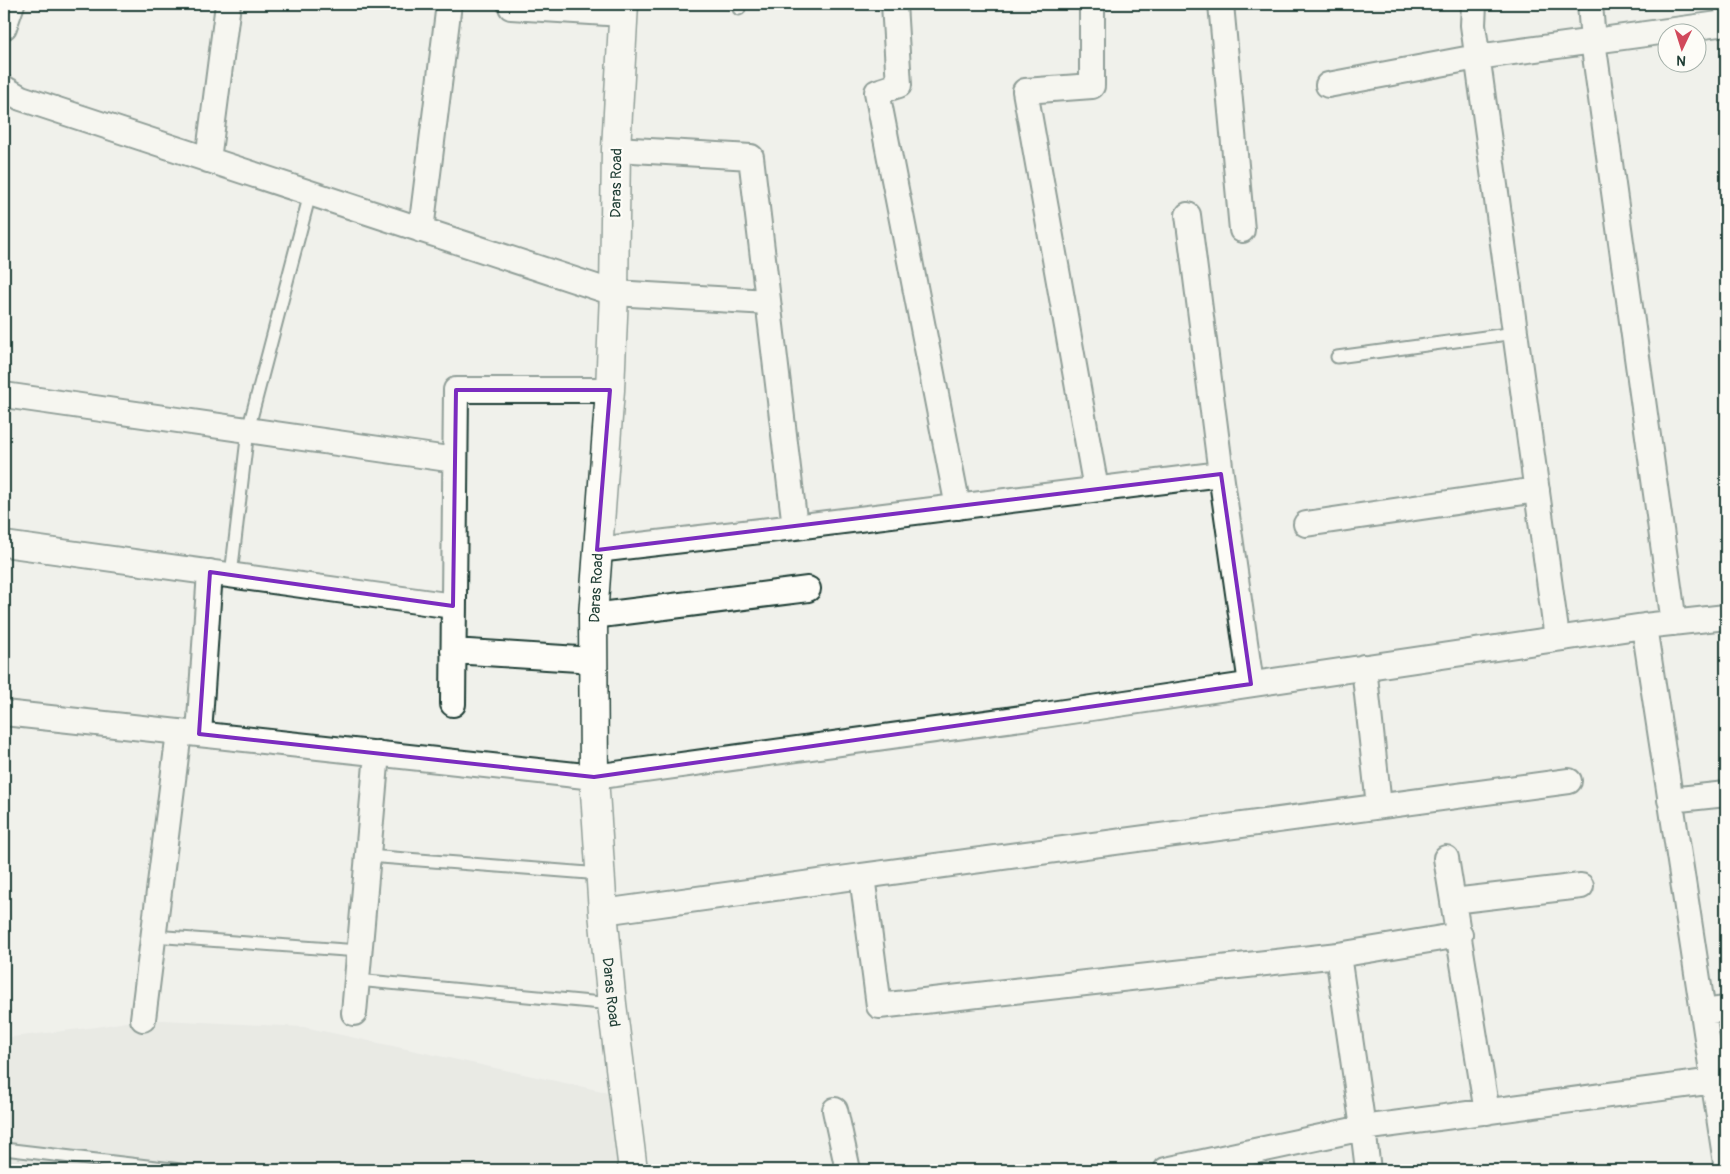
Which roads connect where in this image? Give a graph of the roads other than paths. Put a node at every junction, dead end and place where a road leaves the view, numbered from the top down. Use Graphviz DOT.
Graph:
graph roads {
  1 [pos="12,4"];
  2 [pos="228,4"];
  3 [pos="449,4"];
  4 [pos="894,4"];
  5 [pos="1092,4"];
  6 [pos="1221,4"];
  7 [pos="1474,4"];
  8 [pos="1590,4"];
  9 [pos="511,7"];
  10 [pos="624,9"];
  11 [pos="1726,24"];
  12 [pos="4,27"];
  13 [pos="1594,41"];
  14 [pos="1477,57"];
  15 [pos="1328,84"];
  16 [pos="4,88"];
  17 [pos="616,149"];
  18 [pos="208,160"];
  19 [pos="310,194"];
  20 [pos="1188,215"];
  21 [pos="420,230"];
  22 [pos="1242,230"];
  23 [pos="614,293"];
  24 [pos="768,302"];
  25 [pos="1516,333"];
  26 [pos="1336,356"];
  27 [pos="610,390"];
  28 [pos="4,395"];
  29 [pos="248,430"];
  30 [pos="455,460"];
  31 [pos="1221,474"];
  32 [pos="1096,489"];
  33 [pos="1537,490"];
  34 [pos="958,507"];
  35 [pos="1306,524"];
  36 [pos="795,527"];
  37 [pos="4,544"];
  38 [pos="597,550"];
  39 [pos="221,574"];
  40 [pos="808,589"];
  41 [pos="453,606"];
  42 [pos="593,616"];
  43 [pos="1726,617"];
  44 [pos="1674,623"];
  45 [pos="1644,626"];
  46 [pos="1557,638"];
  47 [pos="453,651"];
  48 [pos="594,660"];
  49 [pos="1364,667"];
  50 [pos="1251,684"];
  51 [pos="452,704"];
  52 [pos="4,713"];
  53 [pos="189,733"];
  54 [pos="377,753"];
  55 [pos="594,777"];
  56 [pos="1569,781"];
  57 [pos="1726,794"];
  58 [pos="1670,800"];
  59 [pos="1380,806"];
  60 [pos="368,856"];
  61 [pos="1446,858"];
  62 [pos="601,874"];
  63 [pos="862,876"];
  64 [pos="1581,886"];
  65 [pos="1453,901"];
  66 [pos="604,912"];
  67 [pos="154,936"];
  68 [pos="1460,936"];
  69 [pos="359,951"];
  70 [pos="1338,955"];
  71 [pos="357,980"];
  72 [pos="612,1004"];
  73 [pos="1726,1009"];
  74 [pos="1703,1012"];
  75 [pos="354,1013"];
  76 [pos="143,1019"];
  77 [pos="1714,1081"];
  78 [pos="836,1110"];
  79 [pos="1487,1112"];
  80 [pos="1363,1128"];
  81 [pos="4,1148"];
  82 [pos="1726,1163"];
  83 [pos="181,1170"];
  84 [pos="633,1170"];
  85 [pos="848,1170"];
  86 [pos="1166,1170"];
  87 [pos="1368,1170"];
  1 -- 12 [label="street"];
  2 -- 18 [label="street"];
  3 -- 21 [label="street"];
  4 -- 34 [label="street"];
  5 -- 32 [label="street"];
  6 -- 22 [label="street"];
  7 -- 14 [label="street"];
  8 -- 13 [label="street"];
  9 -- 10 [label="street"];
  10 -- 17 [label="street, Daras Road"];
  11 -- 13 [label="street"];
  13 -- 14 [label="street"];
  13 -- 44 [label="street"];
  14 -- 15 [label="street"];
  14 -- 25 [label="street"];
  16 -- 18 [label="street"];
  17 -- 23 [label="street, Daras Road"];
  17 -- 24 [label="street"];
  18 -- 19 [label="street"];
  19 -- 21 [label="street"];
  19 -- 29 [label="lane"];
  20 -- 31 [label="street"];
  21 -- 23 [label="street"];
  23 -- 24 [label="street"];
  23 -- 27 [label="street, Daras Road"];
  24 -- 36 [label="street"];
  25 -- 26 [label="lane"];
  25 -- 33 [label="street"];
  27 -- 30 [label="street"];
  27 -- 38 [label="street, Daras Road"];
  28 -- 29 [label="street"];
  29 -- 30 [label="street"];
  29 -- 39 [label="lane"];
  30 -- 41 [label="street"];
  31 -- 32 [label="street"];
  31 -- 50 [label="street"];
  32 -- 34 [label="street"];
  33 -- 35 [label="street"];
  33 -- 46 [label="street"];
  34 -- 36 [label="street"];
  36 -- 38 [label="street"];
  37 -- 39 [label="street"];
  38 -- 42 [label="street, Daras Road"];
  39 -- 41 [label="street"];
  39 -- 53 [label="street"];
  40 -- 42 [label="street"];
  41 -- 47 [label="street"];
  42 -- 48 [label="street, Daras Road"];
  43 -- 44 [label="street"];
  44 -- 45 [label="street"];
  45 -- 46 [label="street"];
  45 -- 58 [label="street"];
  46 -- 49 [label="street"];
  47 -- 48 [label="street"];
  47 -- 51 [label="street"];
  48 -- 55 [label="street, Daras Road"];
  49 -- 50 [label="street"];
  49 -- 59 [label="street"];
  50 -- 55 [label="street"];
  52 -- 53 [label="street"];
  53 -- 54 [label="street"];
  53 -- 67 [label="street"];
  54 -- 55 [label="street"];
  54 -- 60 [label="street"];
  55 -- 62 [label="street, Daras Road"];
  56 -- 59 [label="street"];
  57 -- 58 [label="street"];
  58 -- 74 [label="street"];
  59 -- 63 [label="street"];
  60 -- 62 [label="lane"];
  60 -- 69 [label="street"];
  61 -- 65 [label="street"];
  62 -- 66 [label="street, Daras Road"];
  63 -- 66 [label="street"];
  63 -- 70 [label="street"];
  64 -- 65 [label="street"];
  65 -- 68 [label="street"];
  66 -- 72 [label="street, Daras Road"];
  67 -- 69 [label="lane"];
  67 -- 76 [label="street"];
  68 -- 70 [label="street"];
  68 -- 79 [label="street"];
  69 -- 71 [label="street"];
  70 -- 80 [label="street"];
  71 -- 72 [label="lane"];
  71 -- 75 [label="street"];
  72 -- 84 [label="street, Daras Road"];
  73 -- 74 [label="street"];
  74 -- 77 [label="street"];
  77 -- 79 [label="street"];
  77 -- 82 [label="street"];
  78 -- 85 [label="street"];
  79 -- 80 [label="street"];
  80 -- 86 [label="street"];
  80 -- 87 [label="street"];
  81 -- 83 [label="lane"];
}
